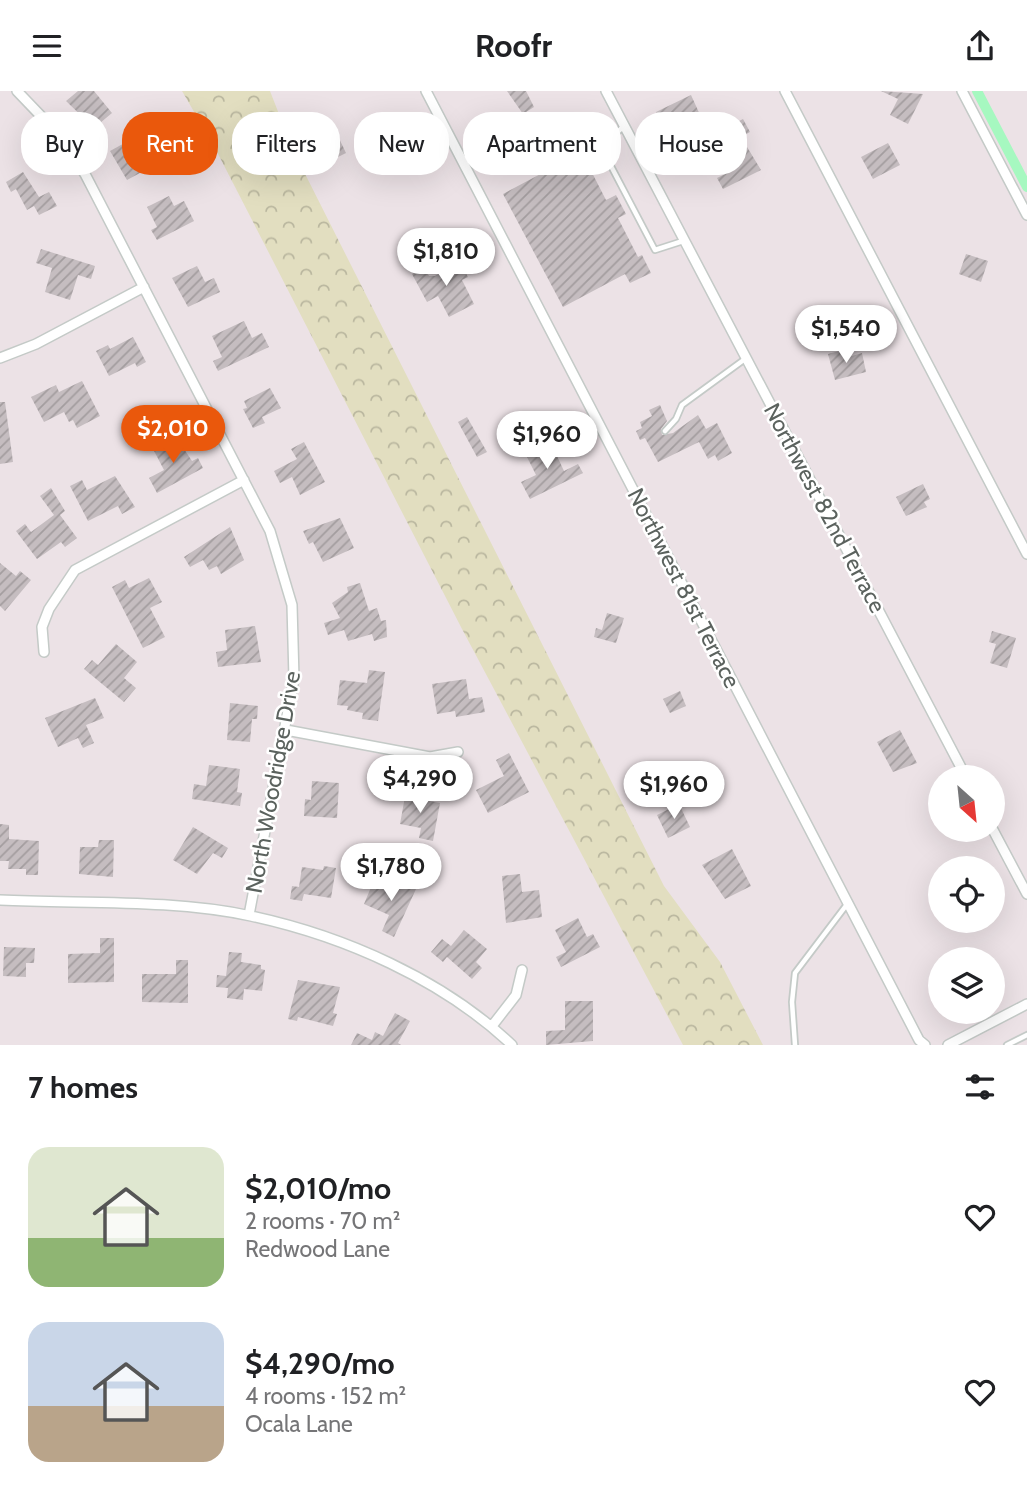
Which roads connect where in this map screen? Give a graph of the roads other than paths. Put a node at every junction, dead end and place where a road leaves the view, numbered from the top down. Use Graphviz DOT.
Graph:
graph roads {
  1 [pos="17,91"];
  2 [pos="426,91"];
  3 [pos="606,91"];
  4 [pos="785,91"];
  5 [pos="962,91"];
  6 [pos="625,126"];
  7 [pos="1027,215"];
  8 [pos="684,240"];
  9 [pos="144,287"];
  10 [pos="0,358"];
  11 [pos="746,358"];
  12 [pos="665,431"];
  13 [pos="244,480"];
  14 [pos="1027,554"];
  15 [pos="44,652"];
  16 [pos="286,730"];
  17 [pos="458,753"];
  18 [pos="960,765"];
  19 [pos="999,842"];
  20 [pos="1027,894"];
  21 [pos="0,900"];
  22 [pos="848,902"];
  23 [pos="249,915"];
  24 [pos="522,971"];
  25 [pos="1027,1004"];
  26 [pos="492,1027"];
  27 [pos="1027,1035"];
  28 [pos="512,1045"];
  29 [pos="795,1045"];
  30 [pos="925,1045"];
  31 [pos="948,1045"];
  32 [pos="1007,1045"];
  1 -- 9 [label="street, North Woodridge Drive"];
  2 -- 22 [label="street, Northwest 81st Terrace"];
  3 -- 6 [label="street, Northwest 82nd Terrace"];
  4 -- 14 [label="street"];
  5 -- 7 [label="street"];
  6 -- 8 [label="street, Northwest 82nd Terrace"];
  6 -- 8 [label="lane"];
  8 -- 11 [label="street, Northwest 82nd Terrace"];
  9 -- 10 [label="street"];
  9 -- 13 [label="street, North Woodridge Drive"];
  11 -- 12 [label="lane"];
  11 -- 18 [label="street, Northwest 82nd Terrace"];
  13 -- 15 [label="street"];
  13 -- 16 [label="street, North Woodridge Drive"];
  16 -- 17 [label="street"];
  16 -- 23 [label="street, North Woodridge Drive"];
  19 -- 20 [label="street"];
  21 -- 23 [label="street"];
  22 -- 29 [label="lane"];
  22 -- 30 [label="street, Northwest 81st Terrace"];
  23 -- 26 [label="street"];
  24 -- 26 [label="street"];
  25 -- 31 [label="street"];
  26 -- 28 [label="street"];
  27 -- 32 [label="lane"];
}
